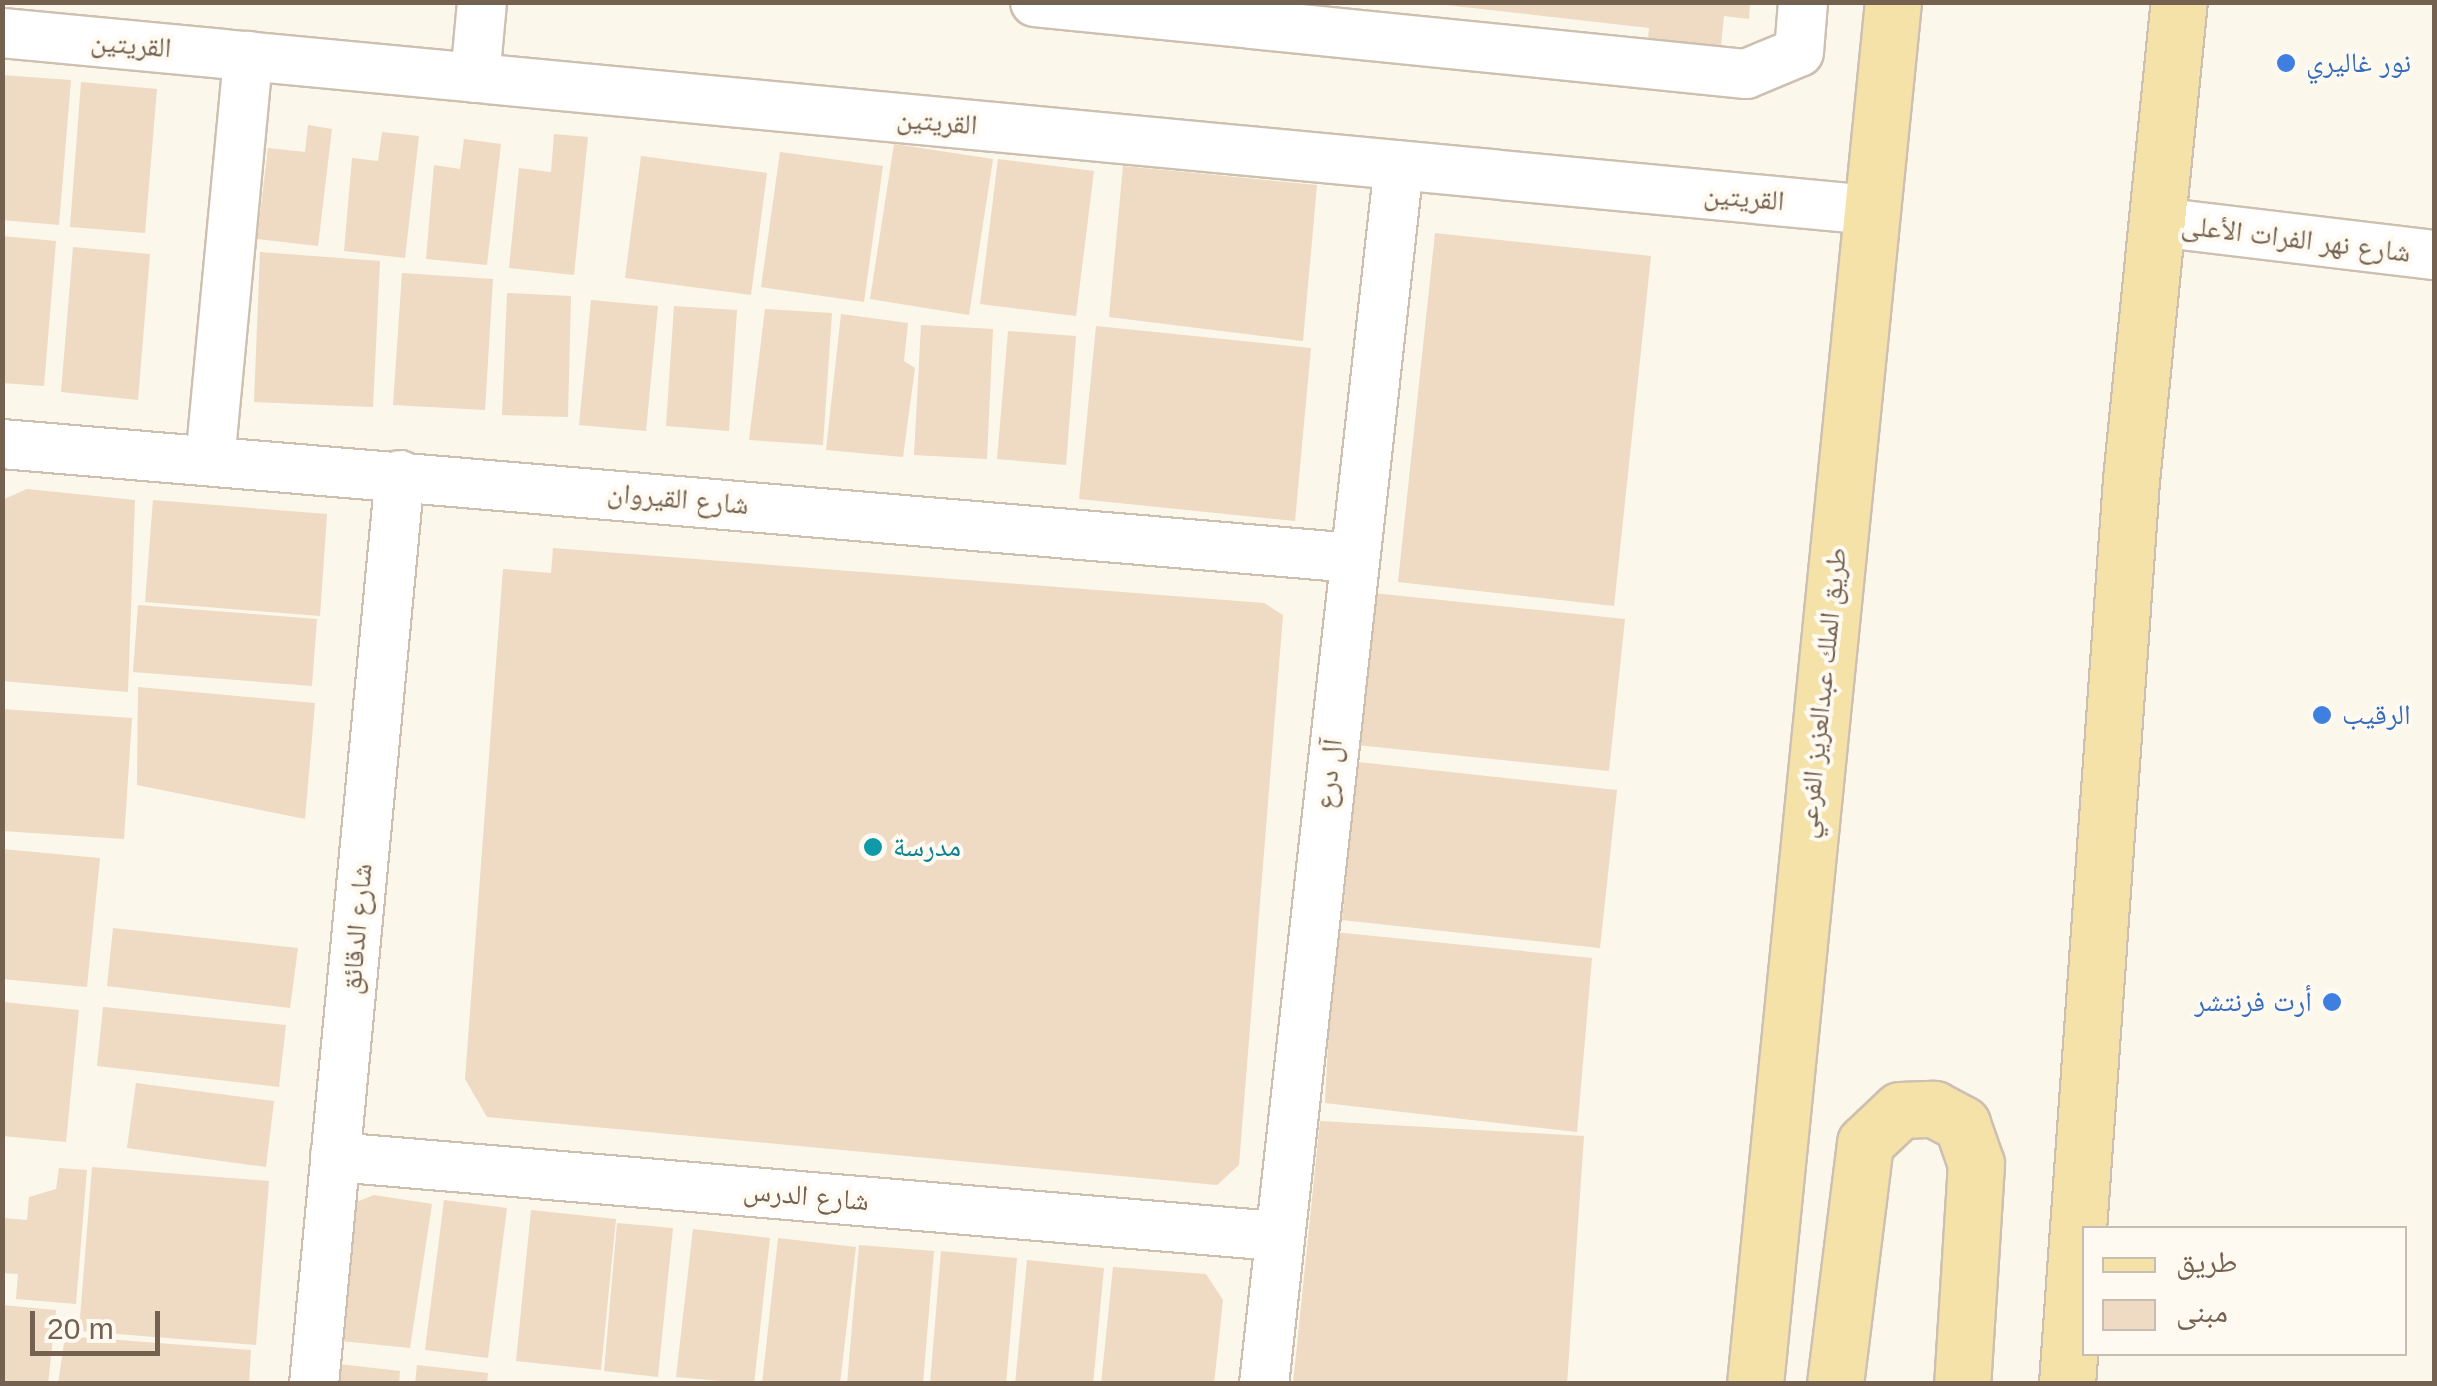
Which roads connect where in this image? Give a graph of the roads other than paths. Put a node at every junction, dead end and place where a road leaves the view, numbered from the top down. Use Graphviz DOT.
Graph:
graph roads {
  1 [pos="482,2"];
  2 [pos="1036,2"];
  3 [pos="1803,2"];
  4 [pos="1893,2"];
  5 [pos="2179,2"];
  6 [pos="2,33"];
  7 [pos="248,56"];
  8 [pos="475,78"];
  9 [pos="1399,166"];
  10 [pos="1872,210"];
  11 [pos="2158,222"];
  12 [pos="2434,255"];
  13 [pos="2,444"];
  14 [pos="210,461"];
  15 [pos="400,475"];
  16 [pos="1354,558"];
  17 [pos="335,1158"];
  18 [pos="1276,1236"];
  19 [pos="314,1384"];
  20 [pos="1264,1384"];
  21 [pos="1756,1384"];
  22 [pos="1835,1384"];
  23 [pos="1962,1384"];
  24 [pos="2068,1384"];
  1 -- 8 [label="street"];
  2 -- 3 [label="street"];
  4 -- 10 [label="main road, طريق الملك عبدالعزيز الفرعي"];
  5 -- 11 [label="main road"];
  6 -- 7 [label="street, القريتين"];
  7 -- 8 [label="street, القريتين"];
  7 -- 14 [label="street"];
  8 -- 9 [label="street, القريتين"];
  9 -- 10 [label="street, القريتين"];
  9 -- 16 [label="street, آل درع"];
  10 -- 21 [label="main road, طريق الملك عبدالعزيز الفرعي"];
  11 -- 12 [label="street, شارع نهر الفرات الأعلى"];
  11 -- 24 [label="main road"];
  13 -- 14 [label="street, شارع القيروان"];
  14 -- 15 [label="street, شارع القيروان"];
  15 -- 16 [label="street, شارع القيروان"];
  15 -- 17 [label="street, شارع الدقائق"];
  16 -- 18 [label="street, آل درع"];
  17 -- 18 [label="street, شارع الدرس"];
  17 -- 19 [label="street, شارع الدقائق"];
  18 -- 20 [label="street, آل درع"];
  22 -- 23 [label="main road"];
}
